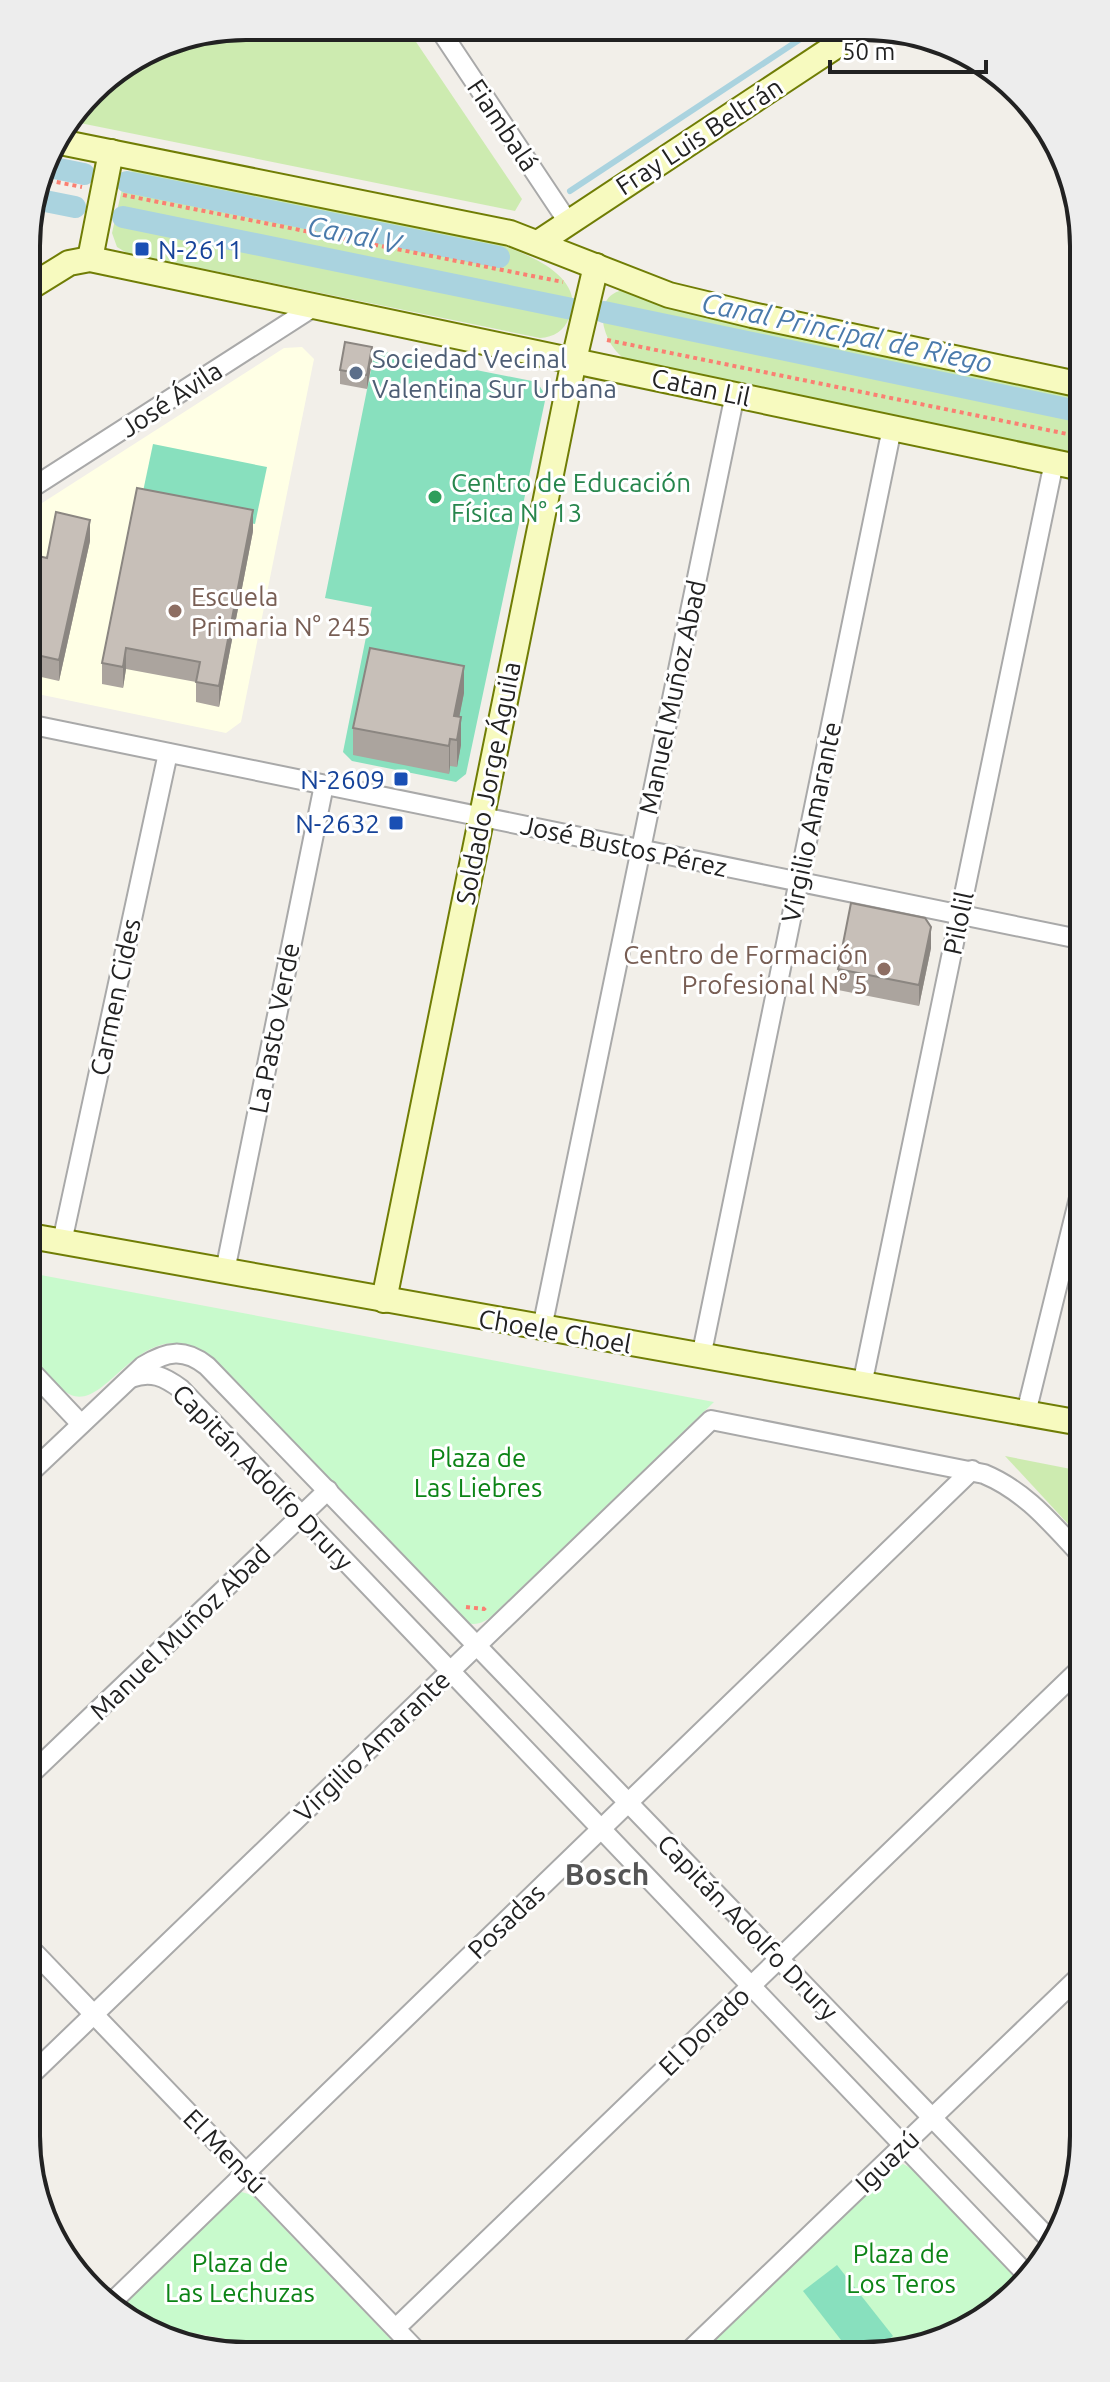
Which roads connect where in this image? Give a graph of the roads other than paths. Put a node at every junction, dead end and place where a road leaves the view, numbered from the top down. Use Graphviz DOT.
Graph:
graph roads {
  1 [pos="447,40"];
  2 [pos="845,40"];
  3 [pos="68,144"];
  4 [pos="111,152"];
  5 [pos="568,222"];
  6 [pos="538,243"];
  7 [pos="90,259"];
  8 [pos="596,266"];
  9 [pos="40,281"];
  10 [pos="315,306"];
  11 [pos="574,360"];
  12 [pos="1070,382"];
  13 [pos="735,394"];
  14 [pos="892,428"];
  15 [pos="1066,464"];
  16 [pos="40,483"];
  17 [pos="40,726"];
  18 [pos="168,753"];
  19 [pos="324,785"];
  20 [pos="481,817"];
  21 [pos="641,850"];
  22 [pos="799,882"];
  23 [pos="960,915"];
  24 [pos="1070,937"];
  25 [pos="1070,1235"];
  26 [pos="40,1238"];
  27 [pos="62,1242"];
  28 [pos="225,1271"];
  29 [pos="384,1300"];
  30 [pos="542,1328"];
  31 [pos="701,1357"];
  32 [pos="40,1381"];
  33 [pos="125,1381"];
  34 [pos="862,1385"];
  35 [pos="1026,1413"];
  36 [pos="1070,1421"];
  37 [pos="81,1424"];
  38 [pos="40,1463"];
  39 [pos="972,1470"];
  40 [pos="328,1490"];
  41 [pos="301,1515"];
  42 [pos="1070,1543"];
  43 [pos="477,1645"];
  44 [pos="450,1671"];
  45 [pos="1070,1679"];
  46 [pos="40,1765"];
  47 [pos="628,1802"];
  48 [pos="601,1829"];
  49 [pos="40,1958"];
  50 [pos="779,1959"];
  51 [pos="1070,1985"];
  52 [pos="751,1986"];
  53 [pos="94,2014"];
  54 [pos="40,2066"];
  55 [pos="932,2118"];
  56 [pos="903,2145"];
  57 [pos="245,2172"];
  58 [pos="1044,2234"];
  59 [pos="1021,2269"];
  60 [pos="118,2296"];
  61 [pos="396,2328"];
  62 [pos="409,2342"];
  63 [pos="698,2342"];
  1 -- 5 [label="street, Fiambalá"];
  2 -- 5 [label="street, Fray Luis Beltrán"];
  3 -- 4 [label="street"];
  4 -- 6 [label="street"];
  4 -- 7 [label="street"];
  5 -- 6 [label="street, Fray Luis Beltrán"];
  6 -- 8 [label="street"];
  7 -- 9 [label="street"];
  7 -- 10 [label="street, Catan Lil"];
  8 -- 11 [label="street, Soldado Jorge Águila"];
  8 -- 12 [label="street"];
  10 -- 11 [label="street, Catan Lil"];
  10 -- 16 [label="street, José Ávila"];
  11 -- 13 [label="street, Catan Lil"];
  11 -- 20 [label="street, Soldado Jorge Águila"];
  13 -- 14 [label="street, Catan Lil"];
  13 -- 21 [label="street, Manuel Muñoz Abad"];
  14 -- 15 [label="street, Catan Lil"];
  14 -- 22 [label="street, Virgilio Amarante"];
  15 -- 23 [label="street, Pilolil"];
  17 -- 18 [label="street, José Bustos Pérez"];
  18 -- 19 [label="street, José Bustos Pérez"];
  18 -- 27 [label="street, Carmen Cides"];
  19 -- 20 [label="street, José Bustos Pérez"];
  19 -- 28 [label="street, La Pasto Verde"];
  20 -- 21 [label="street, José Bustos Pérez"];
  20 -- 29 [label="street, Soldado Jorge Águila"];
  21 -- 22 [label="street, José Bustos Pérez"];
  21 -- 30 [label="street, Manuel Muñoz Abad"];
  22 -- 23 [label="street, José Bustos Pérez"];
  22 -- 31 [label="street, Virgilio Amarante"];
  23 -- 24 [label="street, José Bustos Pérez"];
  23 -- 34 [label="street, Pilolil"];
  25 -- 35 [label="street"];
  26 -- 27 [label="street, Choele Choel"];
  27 -- 28 [label="street, Choele Choel"];
  28 -- 29 [label="street, Choele Choel"];
  29 -- 30 [label="street, Choele Choel"];
  30 -- 31 [label="street, Choele Choel"];
  31 -- 34 [label="street, Choele Choel"];
  32 -- 37 [label="street"];
  33 -- 37 [label="street"];
  33 -- 40 [label="street, Capitán Adolfo Drury"];
  33 -- 41 [label="street, Capitán Adolfo Drury"];
  34 -- 35 [label="street, Choele Choel"];
  35 -- 36 [label="street, Choele Choel"];
  37 -- 38 [label="street"];
  39 -- 42 [label="street"];
  39 -- 43 [label="street, Virgilio Amarante"];
  39 -- 47 [label="street, Posadas"];
  40 -- 41 [label="street, Manuel Muñoz Abad"];
  40 -- 43 [label="street, Capitán Adolfo Drury"];
  41 -- 44 [label="street, Capitán Adolfo Drury"];
  41 -- 46 [label="street, Manuel Muñoz Abad"];
  43 -- 44 [label="street, Virgilio Amarante"];
  43 -- 47 [label="street, Capitán Adolfo Drury"];
  44 -- 48 [label="street, Capitán Adolfo Drury"];
  44 -- 53 [label="street, Virgilio Amarante"];
  45 -- 50 [label="street, El Dorado"];
  47 -- 48 [label="street, Posadas"];
  47 -- 50 [label="street, Capitán Adolfo Drury"];
  48 -- 52 [label="street, Capitán Adolfo Drury"];
  48 -- 57 [label="street, Posadas"];
  49 -- 53 [label="street, El Mensú"];
  50 -- 52 [label="street, El Dorado"];
  50 -- 55 [label="street, Capitán Adolfo Drury"];
  51 -- 55 [label="street, Iguazú"];
  52 -- 56 [label="street, Capitán Adolfo Drury"];
  52 -- 61 [label="street, El Dorado"];
  53 -- 54 [label="street, Virgilio Amarante"];
  53 -- 57 [label="street, El Mensú"];
  55 -- 56 [label="street, Iguazú"];
  55 -- 58 [label="street, Capitán Adolfo Drury"];
  56 -- 59 [label="street, Capitán Adolfo Drury"];
  56 -- 63 [label="street, Iguazú"];
  57 -- 60 [label="street, Posadas"];
  57 -- 61 [label="street, El Mensú"];
  61 -- 62 [label="street, El Mensú"];
}
